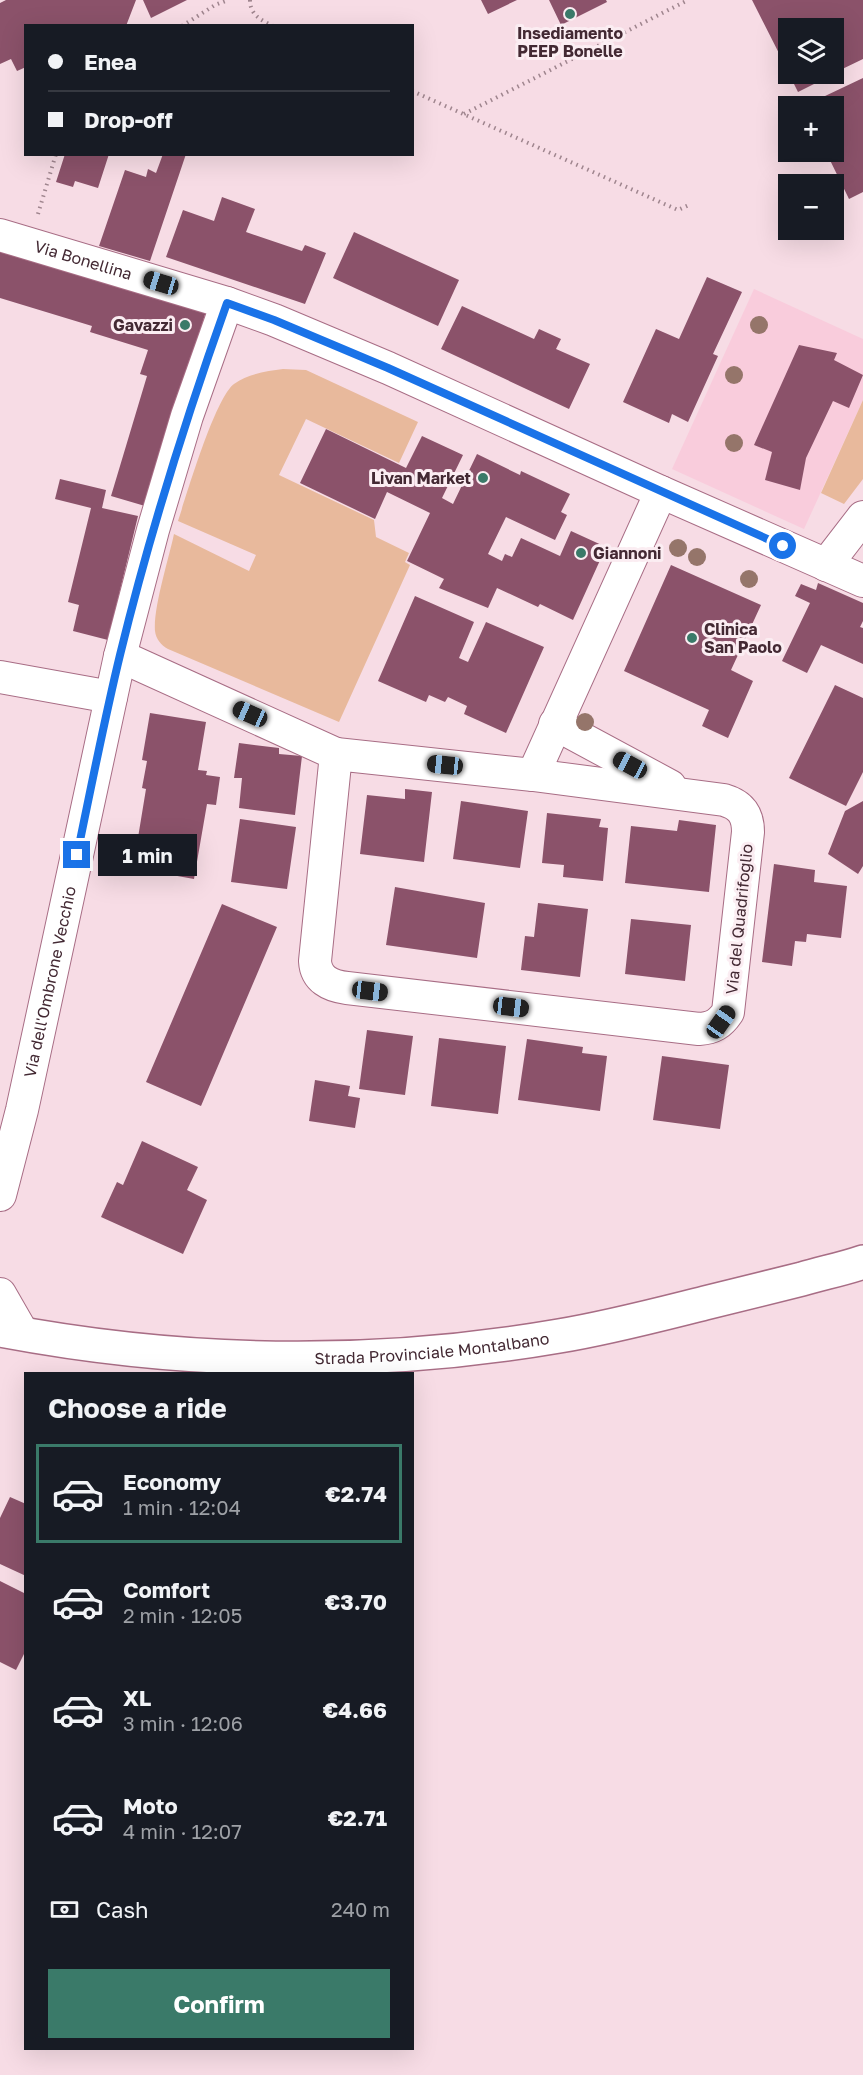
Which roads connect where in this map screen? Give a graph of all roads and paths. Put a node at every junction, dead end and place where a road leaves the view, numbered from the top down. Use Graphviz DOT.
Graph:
graph roads {
  1 [pos="228,0"];
  2 [pos="250,0"];
  3 [pos="688,0"];
  4 [pos="185,24"];
  5 [pos="270,24"];
  6 [pos="414,92"];
  7 [pos="464,114"];
  8 [pos="55,156"];
  9 [pos="689,205"];
  10 [pos="40,207"];
  11 [pos="0,235"];
  12 [pos="227,303"];
  13 [pos="661,492"];
  14 [pos="863,517"];
  15 [pos="826,564"];
  16 [pos="863,581"];
  17 [pos="120,656"];
  18 [pos="0,677"];
  19 [pos="111,697"];
  20 [pos="555,724"];
  21 [pos="336,754"];
  22 [pos="532,775"];
  23 [pos="687,795"];
  24 [pos="0,1195"];
  25 [pos="860,1262"];
  26 [pos="0,1294"];
  27 [pos="11,1332"];
  1 -- 4 [label="path"];
  2 -- 5 [label="path"];
  3 -- 7 [label="path"];
  6 -- 7 [label="path"];
  7 -- 9 [label="path"];
  8 -- 10 [label="path"];
  11 -- 12 [label="street, Via Bonellina"];
  12 -- 13 [label="street, Via Bonellina"];
  12 -- 17 [label="street, Via dell'Ombrone Vecchio"];
  13 -- 15 [label="street, Via Bonellina"];
  13 -- 20 [label="street"];
  14 -- 15 [label="street"];
  15 -- 16 [label="street, Via Bonellina"];
  17 -- 19 [label="street, Via dell'Ombrone Vecchio"];
  17 -- 21 [label="street"];
  18 -- 19 [label="street"];
  19 -- 24 [label="street, Via dell'Ombrone Vecchio"];
  20 -- 22 [label="street"];
  20 -- 23 [label="street"];
  21 -- 22 [label="street, Via del Quadrifoglio"];
  21 -- 23 [label="street, Via del Quadrifoglio"];
  22 -- 23 [label="street, Via del Quadrifoglio"];
  25 -- 27 [label="main road, Strada Provinciale Montalbano"];
  26 -- 27 [label="street"];
}
